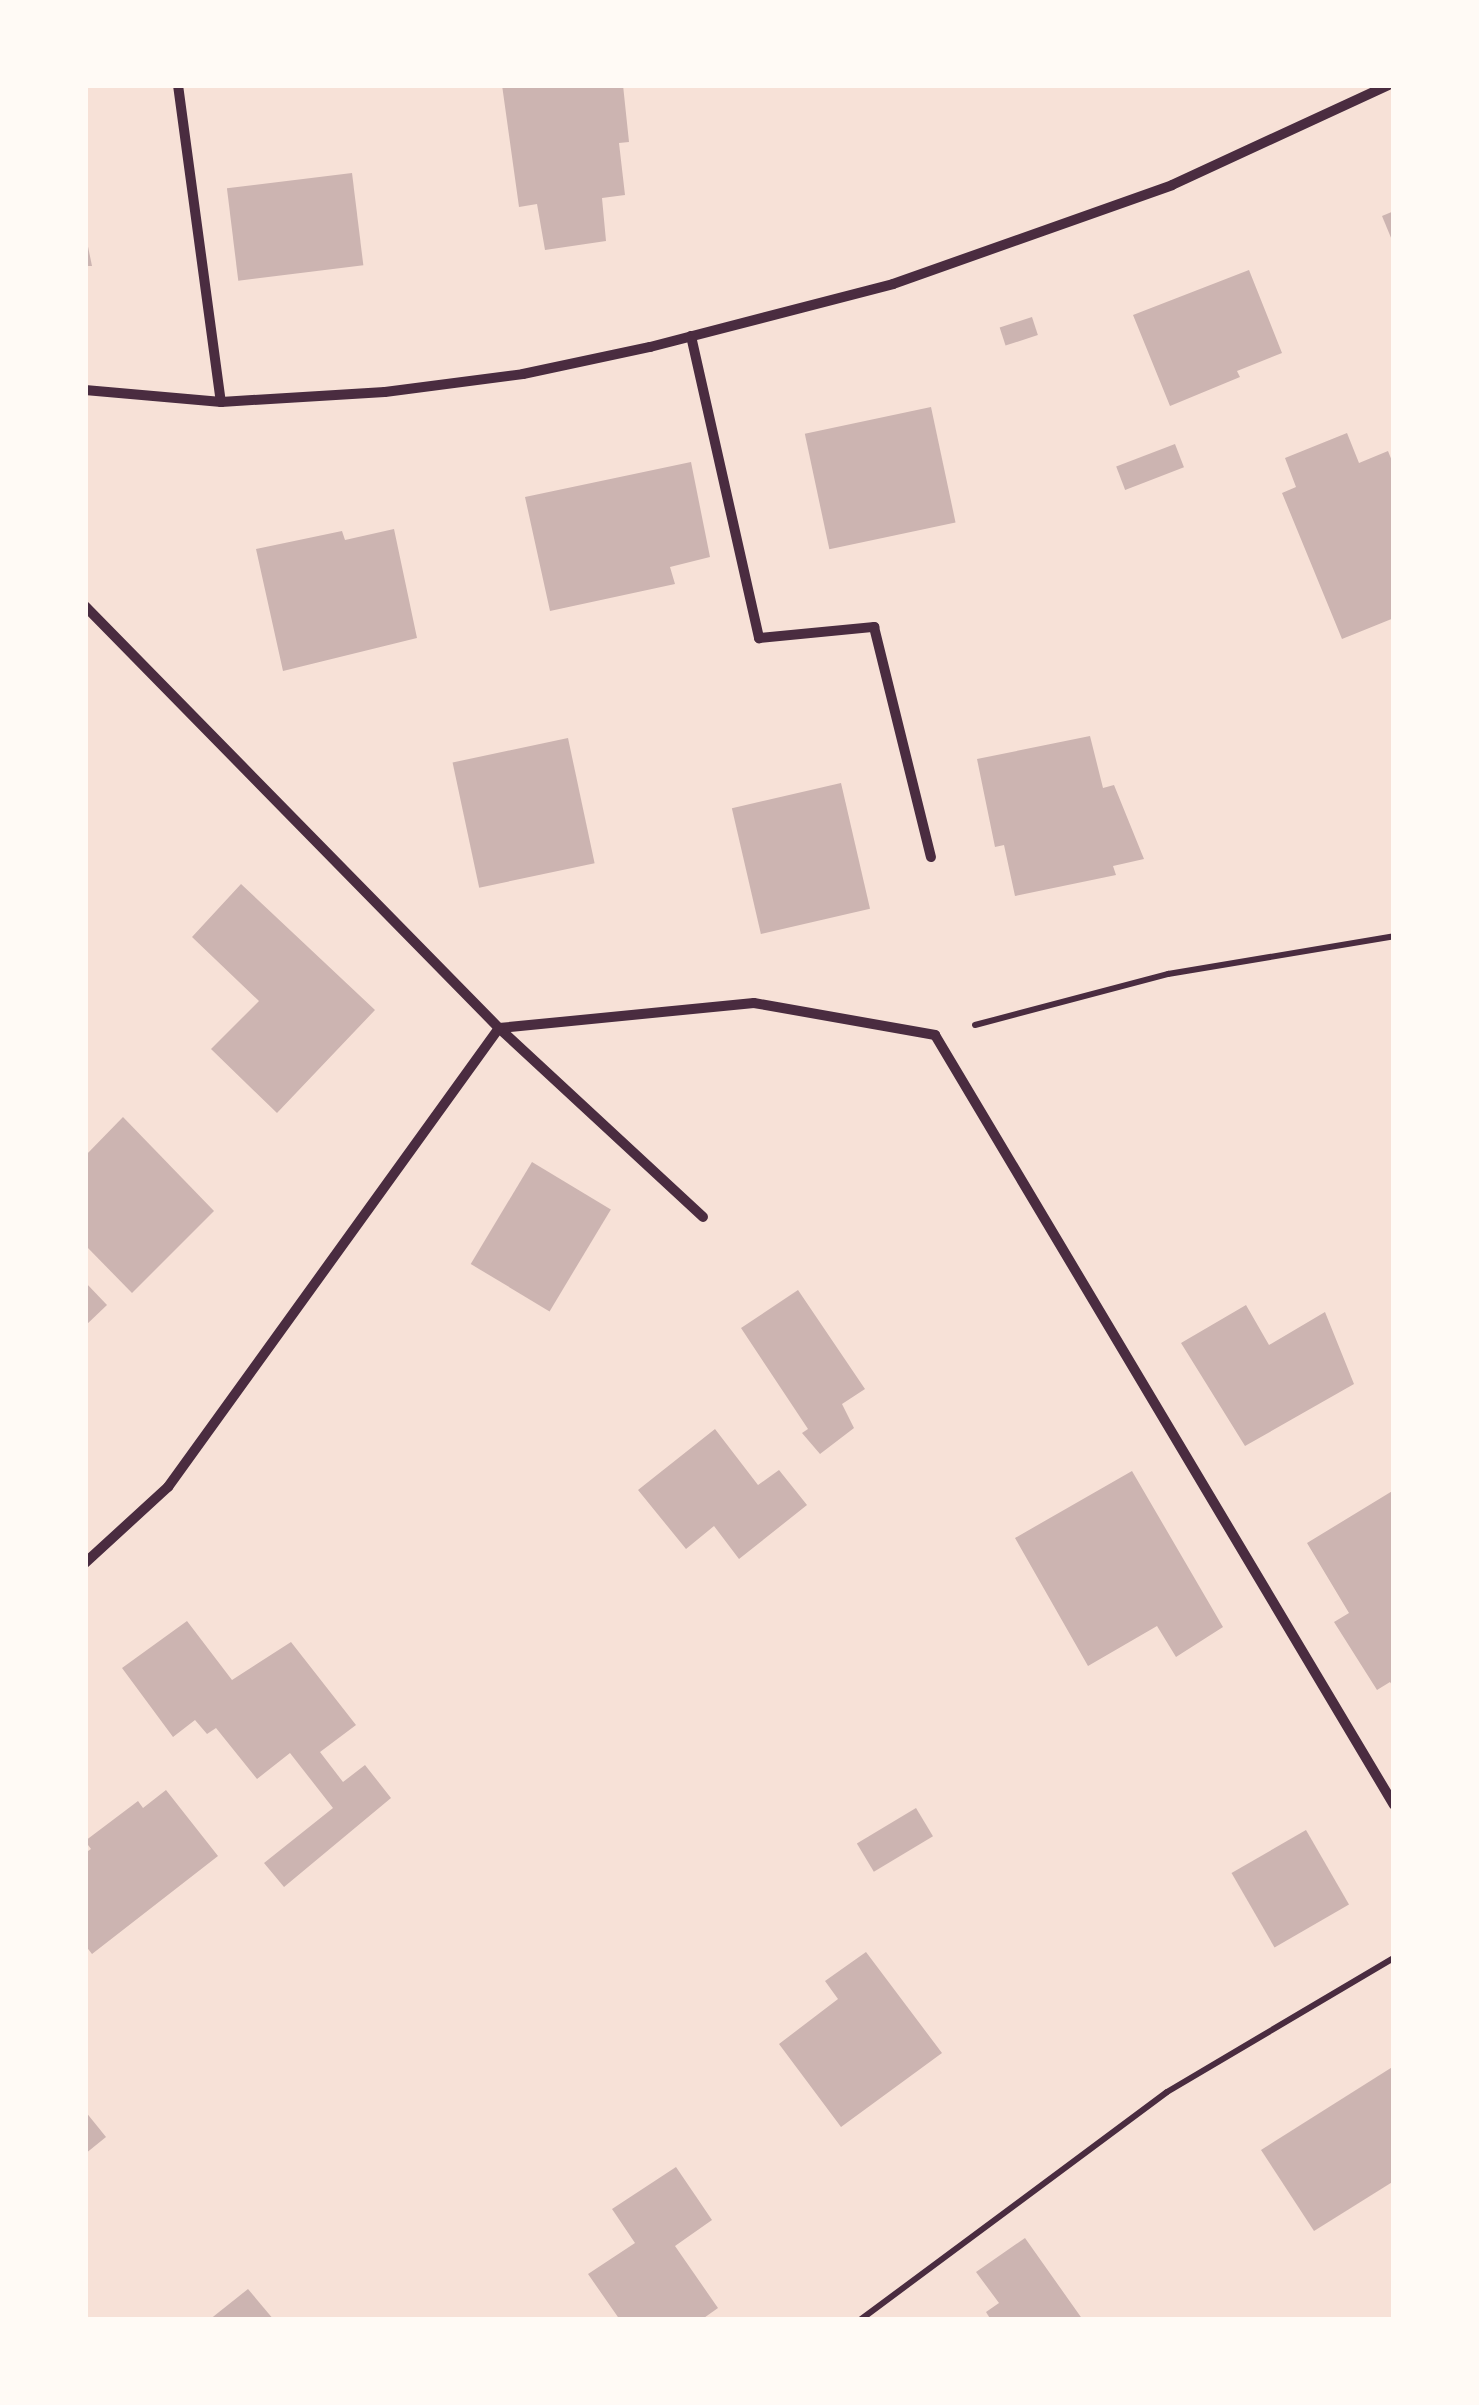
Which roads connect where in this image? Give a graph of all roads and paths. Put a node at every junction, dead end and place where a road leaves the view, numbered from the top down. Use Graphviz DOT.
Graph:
graph roads {
  1 [pos="178,85"];
  2 [pos="1388,85"];
  3 [pos="692,336"];
  4 [pos="85,390"];
  5 [pos="222,402"];
  6 [pos="85,606"];
  7 [pos="931,857"];
  8 [pos="1394,936"];
  9 [pos="499,1028"];
  10 [pos="935,1035"];
  11 [pos="703,1217"];
  12 [pos="85,1563"];
  13 [pos="1394,1806"];
  14 [pos="1394,1958"];
  15 [pos="860,2320"];
  1 -- 5 [label="street"];
  2 -- 3 [label="street"];
  3 -- 5 [label="street"];
  3 -- 7 [label="street"];
  4 -- 5 [label="street"];
  6 -- 9 [label="street"];
  8 -- 10 [label="path"];
  9 -- 10 [label="street"];
  9 -- 11 [label="street"];
  9 -- 12 [label="street"];
  10 -- 13 [label="street"];
  14 -- 15 [label="path"];
}
